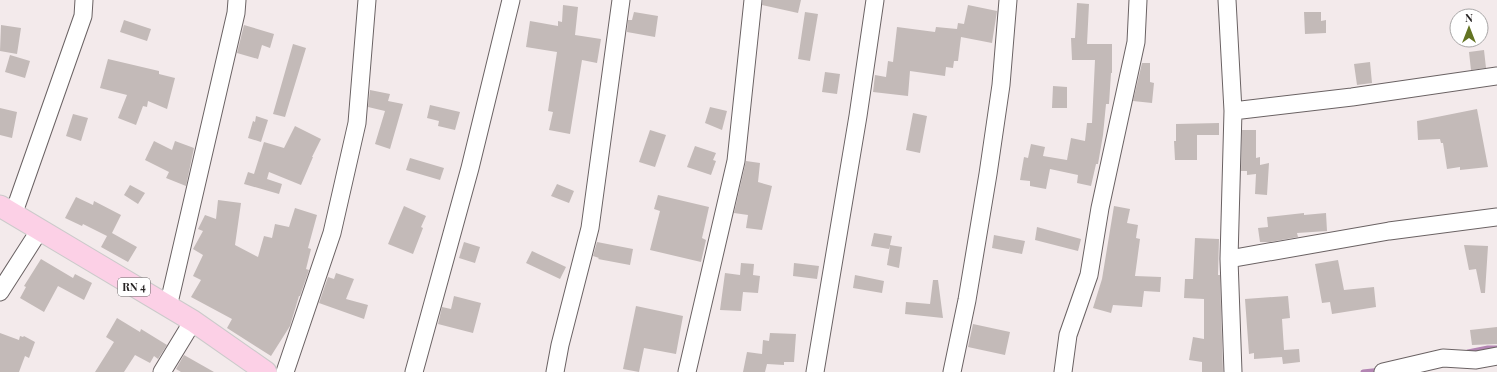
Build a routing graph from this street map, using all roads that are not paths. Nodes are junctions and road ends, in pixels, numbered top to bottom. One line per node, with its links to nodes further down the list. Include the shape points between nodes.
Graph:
1 (84, 0): 13 (street, via 84,16)
2 (237, 0): 18 (street)
3 (367, 0): 23 (street, via 356,123 332,233)
4 (511, 0): 24 (street, via 470,168)
5 (621, 0): 25 (street, via 590,228)
6 (753, 0): 26 (street, via 736,161)
7 (875, 0): 27 (street)
8 (1008, 0): 28 (street, via 1001,86 988,174)
9 (1138, 0): 29 (street, via 1136,42 1100,208 1089,275 1068,335)
10 (1228, 0): 12 (street)
11 (1497, 76): 12 (street)
12 (1233, 111): 16 (street)
13 (7, 211): 15 (main road, RN 4)
14 (1497, 217): 16 (street, via 1389,231)
15 (39, 230): 17 (street); 18 (main road, RN 4)
16 (1229, 259): 30 (street)
17 (0, 292)
18 (168, 307): 19 (main road, RN 4)
19 (193, 321): 21 (street); 22 (main road, RN 4)
20 (1497, 356): 31 (street, via 1476,360 1443,358)
21 (162, 372)
22 (266, 372)
23 (285, 372)
24 (414, 372)
25 (555, 372)
26 (687, 372)
27 (815, 372)
28 (952, 372)
29 (1063, 372)
30 (1234, 372)
31 (1383, 372)

